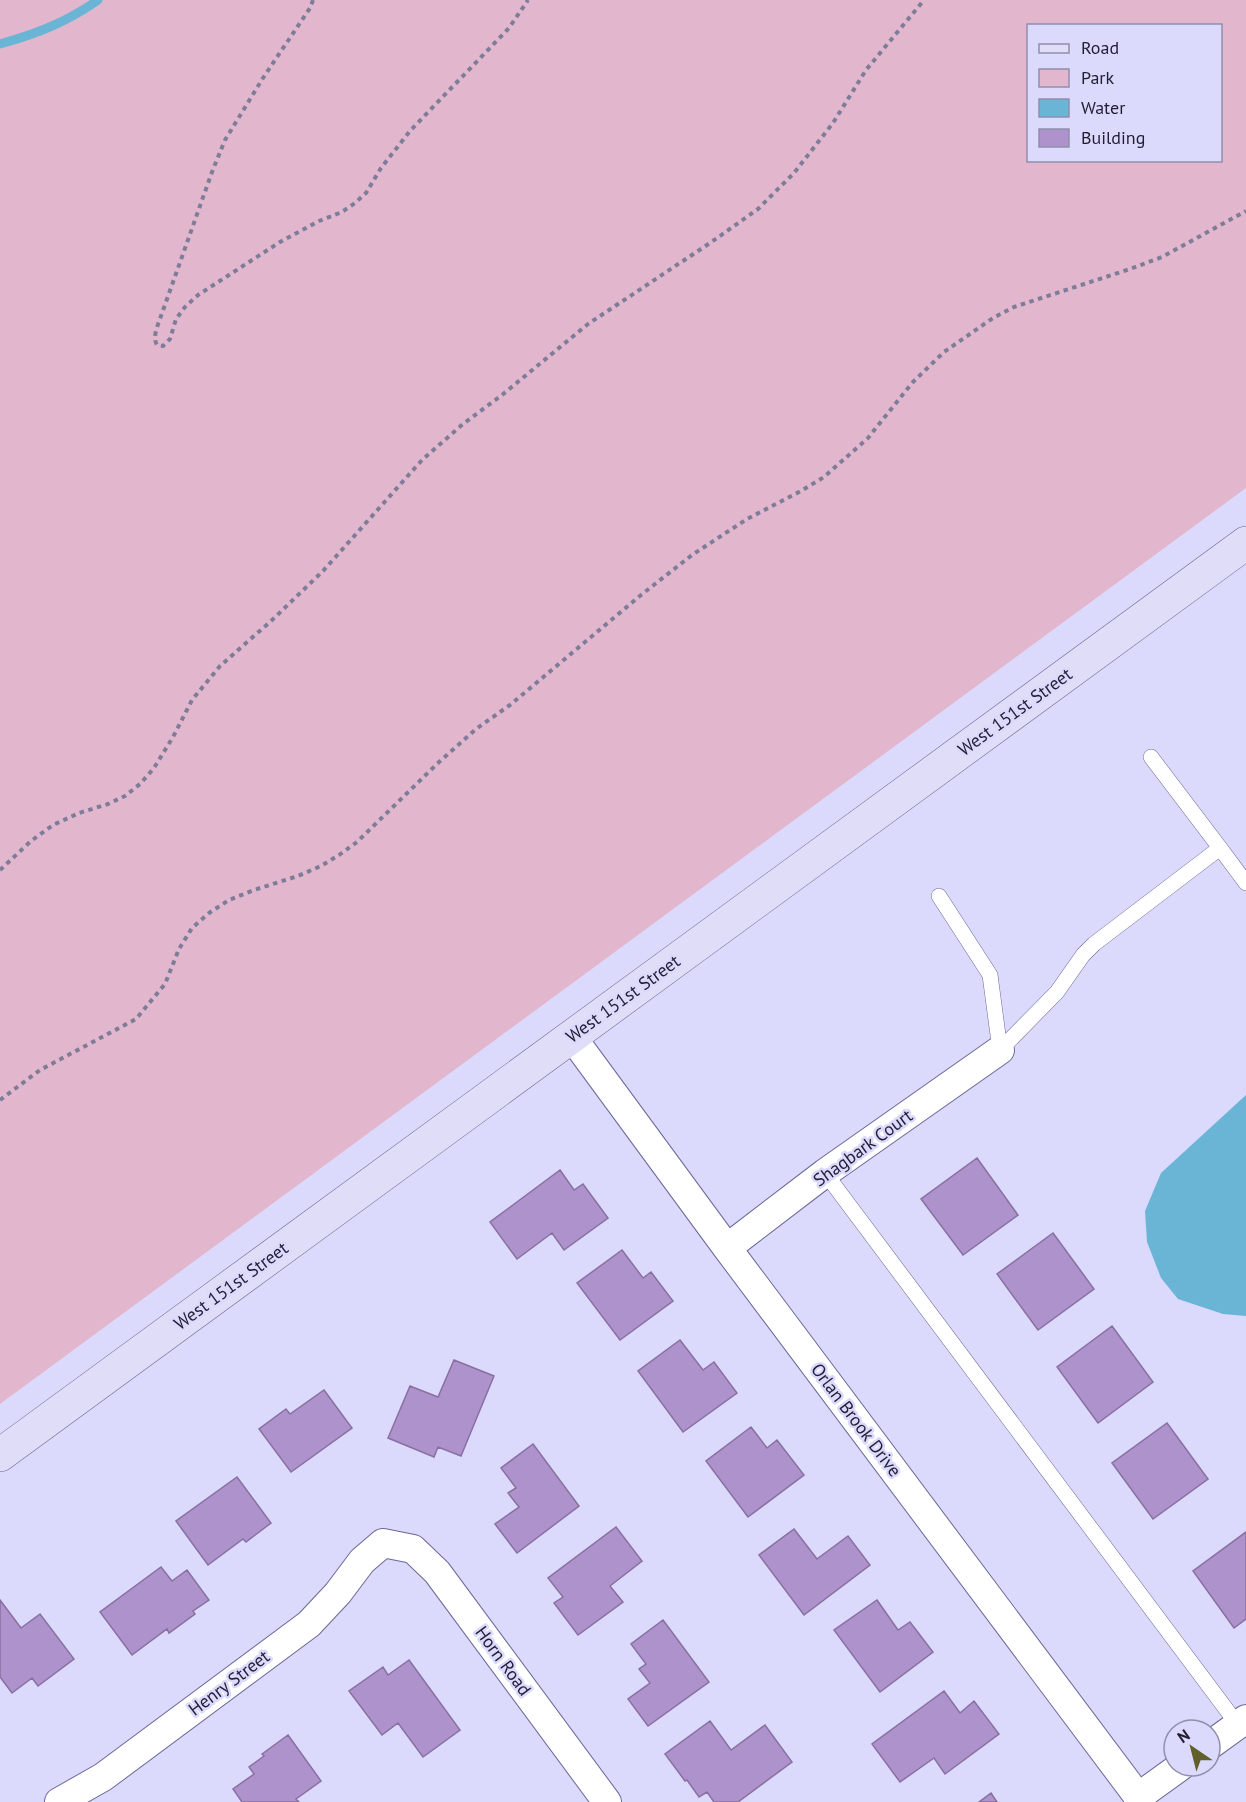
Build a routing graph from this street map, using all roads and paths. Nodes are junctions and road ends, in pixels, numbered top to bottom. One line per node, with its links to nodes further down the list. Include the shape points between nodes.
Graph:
1 (313, 0): 2 (path, via 225,140 161,316 155,335 157,345 163,346 170,339 176,319 198,295 280,242 342,212 366,193 410,131 508,28)
2 (528, 0)
3 (924, 0): 8 (path, via 866,70 833,123 794,173 758,209 588,324 463,424 422,460 323,571 220,666 192,700 154,768 140,784 125,796 54,825)
4 (1246, 211): 13 (path, via 1162,257 1014,307 944,352 912,383 868,438 824,477 747,519 684,561 476,729 339,855 313,869 229,900 209,913 192,928 165,984 136,1019 40,1070)
5 (1246, 543): 11 (street, West 151st Street)
6 (1151, 757): 7 (lane)
7 (1220, 848): 9 (lane); 12 (lane, via 1094,944 1057,992)
8 (0, 870)
9 (1246, 883)
10 (939, 896): 12 (lane, via 990,975)
11 (572, 1037): 15 (street, Orlan Brook Drive); 16 (street, West 151st Street)
12 (1000, 1050): 14 (street, Shagbark Court)
13 (0, 1100)
14 (825, 1173): 15 (street, Shagbark Court); 18 (lane)
15 (727, 1248): 21 (street, Orlan Brook Drive)
16 (0, 1455)
17 (383, 1543): 22 (street, Henry Street, via 362,1561 309,1624 103,1777); 23 (street, Horn Road, via 413,1549 437,1572)
18 (1242, 1722): 19 (street)
19 (1222, 1736)
20 (1166, 1778): 21 (street)
21 (1140, 1799)
22 (58, 1802)
23 (607, 1802)

